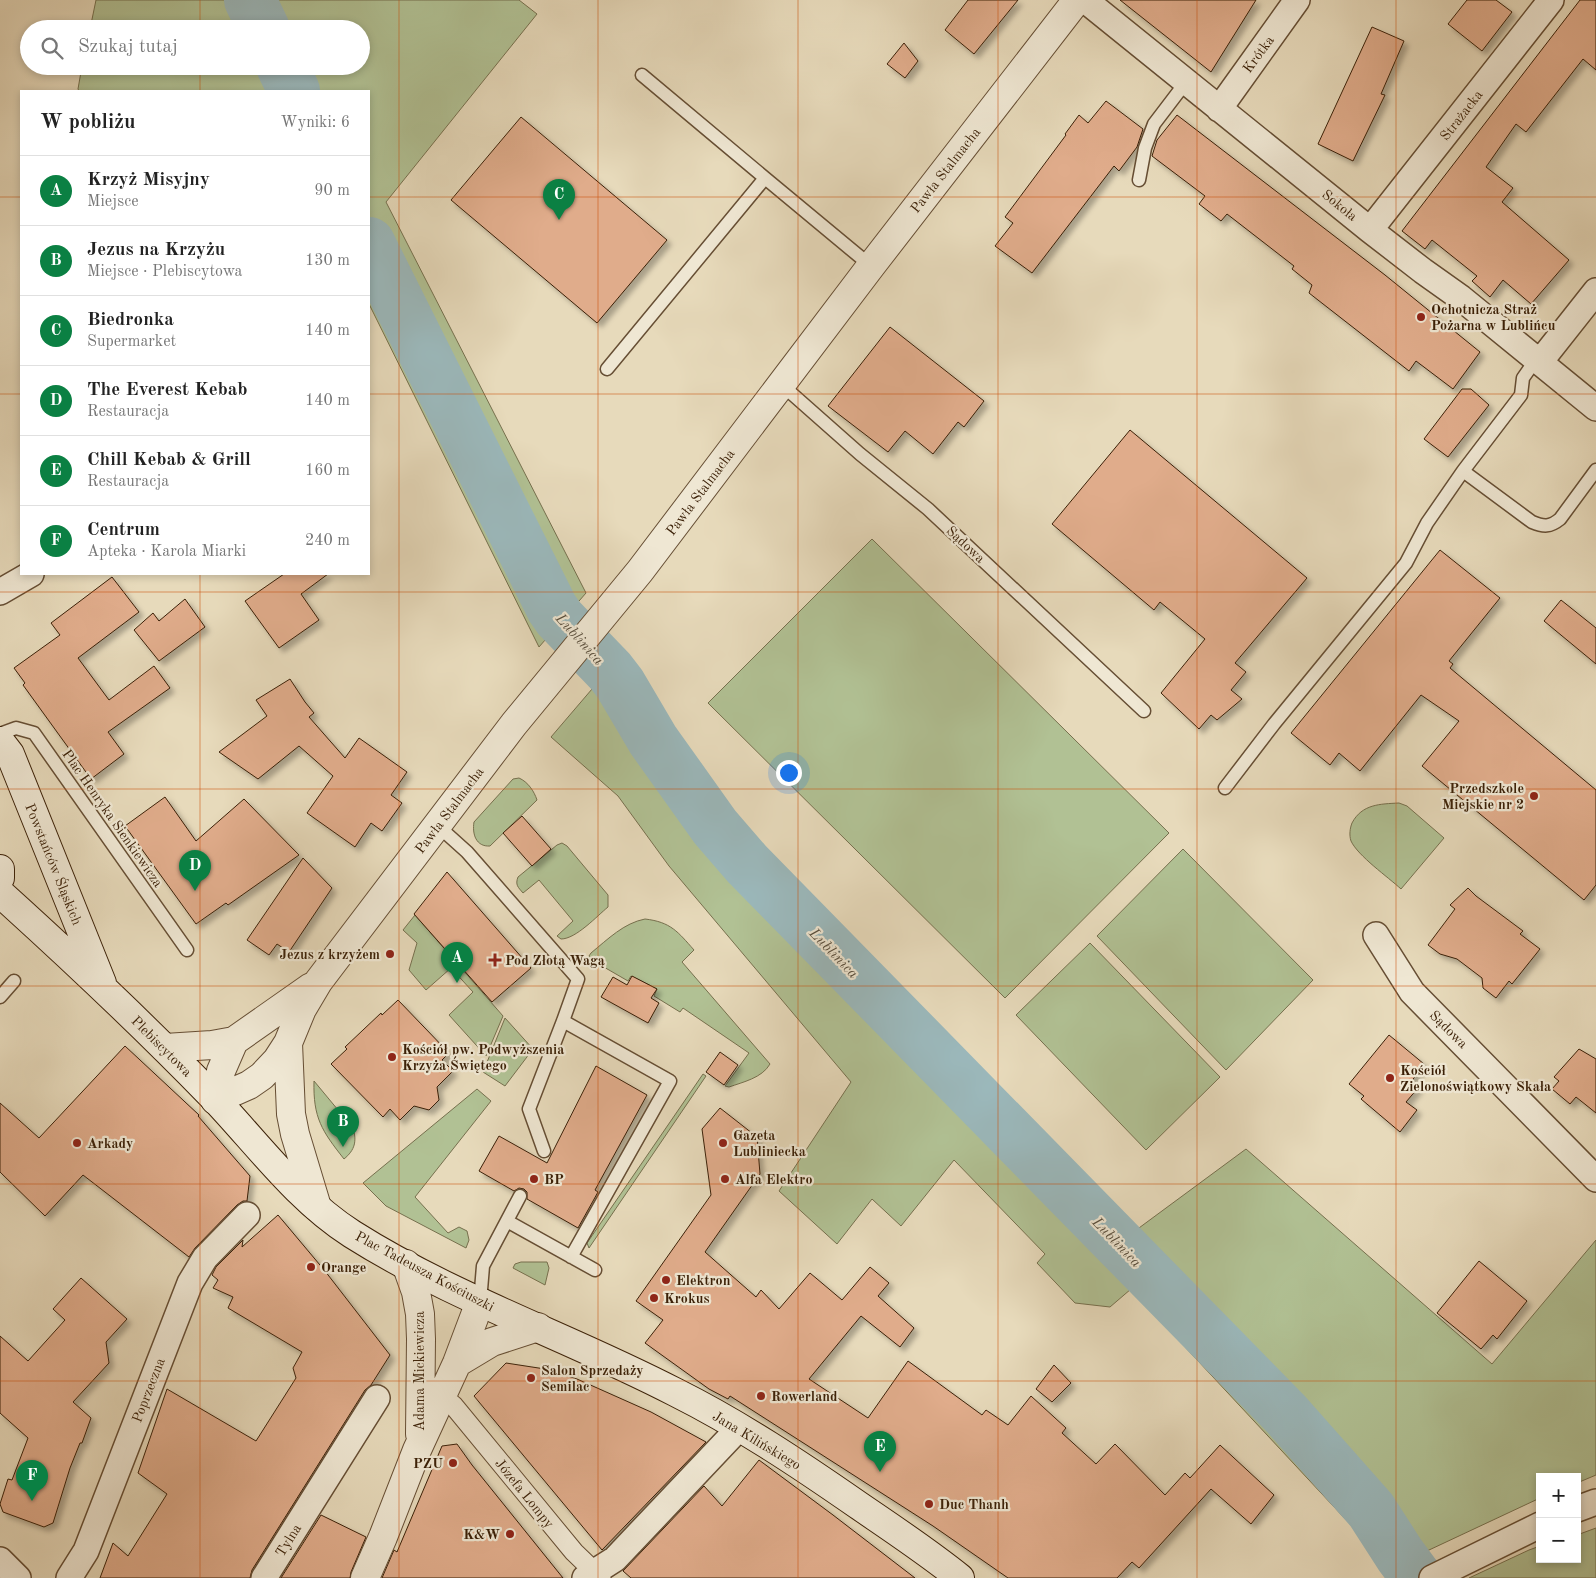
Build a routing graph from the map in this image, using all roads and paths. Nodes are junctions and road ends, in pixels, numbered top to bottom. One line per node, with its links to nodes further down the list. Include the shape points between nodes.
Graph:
1 (1077, 0): 11 (street, Pawła Stalmacha)
2 (1085, 0): 6 (street, Sokoła)
3 (1297, 0): 7 (street, Krótka)
4 (1551, 0): 10 (street, Strażacka)
5 (642, 75): 8 (lane)
6 (1186, 82): 7 (street, Sokoła); 9 (lane, via 1151,130)
7 (1219, 109): 10 (street, Sokoła)
8 (765, 178): 11 (lane); 14 (lane)
9 (1139, 180)
10 (1370, 230): 13 (street, Sokoła)
11 (871, 266): 15 (street, Pawła Stalmacha)
12 (1596, 292): 13 (street)
13 (1537, 360): 16 (street, Sokoła); 18 (lane, via 1523,378 1521,395)
14 (607, 369)
15 (782, 385): 21 (lane, Sądowa, via 928,509); 25 (street, Pawła Stalmacha)
16 (1596, 408)
17 (1596, 470): 18 (lane, via 1560,519 1552,525 1542,526)
18 (1463, 471): 24 (lane, via 1406,563)
19 (29, 575): 20 (street)
20 (0, 592)
21 (1144, 711)
22 (0, 734): 30 (lane, Plac Henryka Sienkiewicza, via 16,728 34,734)
23 (0, 741): 33 (street, Powstańców Śląskich, via 10,754)
24 (1225, 788)
25 (438, 825): 32 (street, Pawła Stalmacha); 35 (lane, via 467,852 578,979)
26 (0, 869): 27 (street)
27 (0, 878)
28 (0, 894): 33 (street, Plebiscytowa)
29 (1376, 934): 41 (street, Sądowa, via 1418,998)
30 (187, 950)
31 (14, 981): 34 (lane)
32 (318, 982): 36 (street, Pawła Stalmacha); 37 (street, Pawła Stalmacha)
33 (104, 989): 38 (street, Plebiscytowa)
34 (0, 997)
35 (563, 1022): 40 (lane, via 528,1109); 46 (lane, via 670,1081)
36 (234, 1041): 38 (street); 39 (street, via 221,1071)
37 (288, 1043): 39 (street, Pawła Stalmacha, via 262,1076); 43 (street, via 291,1114)
38 (165, 1048): 39 (street, Plebiscytowa)
39 (215, 1100): 43 (street, Plebiscytowa)
40 (544, 1152)
41 (1596, 1179)
42 (520, 1196): 45 (lane)
43 (317, 1207): 47 (street, Plac Tadeusza Kościuszki, via 352,1234)
44 (247, 1215): 63 (street, Poprzeczna, via 206,1258 190,1284 86,1551)
45 (507, 1221): 46 (lane); 49 (lane, via 483,1266)
46 (572, 1257): 48 (lane)
47 (406, 1264): 49 (street, Plac Tadeusza Kościuszki); 55 (street, Adama Mickiewicza, via 416,1292 421,1339 421,1425)
48 (595, 1270)
49 (480, 1302): 50 (street, Plac Tadeusza Kościuszki); 51 (street, Adama Mickiewicza)
50 (538, 1327): 51 (street, via 492,1342); 54 (street, Jana Kilińskiego, via 676,1392)
51 (456, 1363): 55 (street, Adama Mickiewicza)
52 (377, 1398): 64 (street, Tylna)
53 (452, 1405): 60 (street, Józefa Lompy)
54 (740, 1428): 60 (street); 66 (street, Jana Kilińskiego, via 826,1482)
55 (417, 1450): 65 (street, Adama Mickiewicza)
56 (1596, 1502): 57 (street)
57 (1581, 1508)
58 (1536, 1527): 61 (street)
59 (0, 1560): 62 (street)
60 (594, 1576)
61 (1436, 1576)
62 (18, 1578)
63 (70, 1578)
64 (264, 1578)
65 (365, 1578)
66 (960, 1578)

